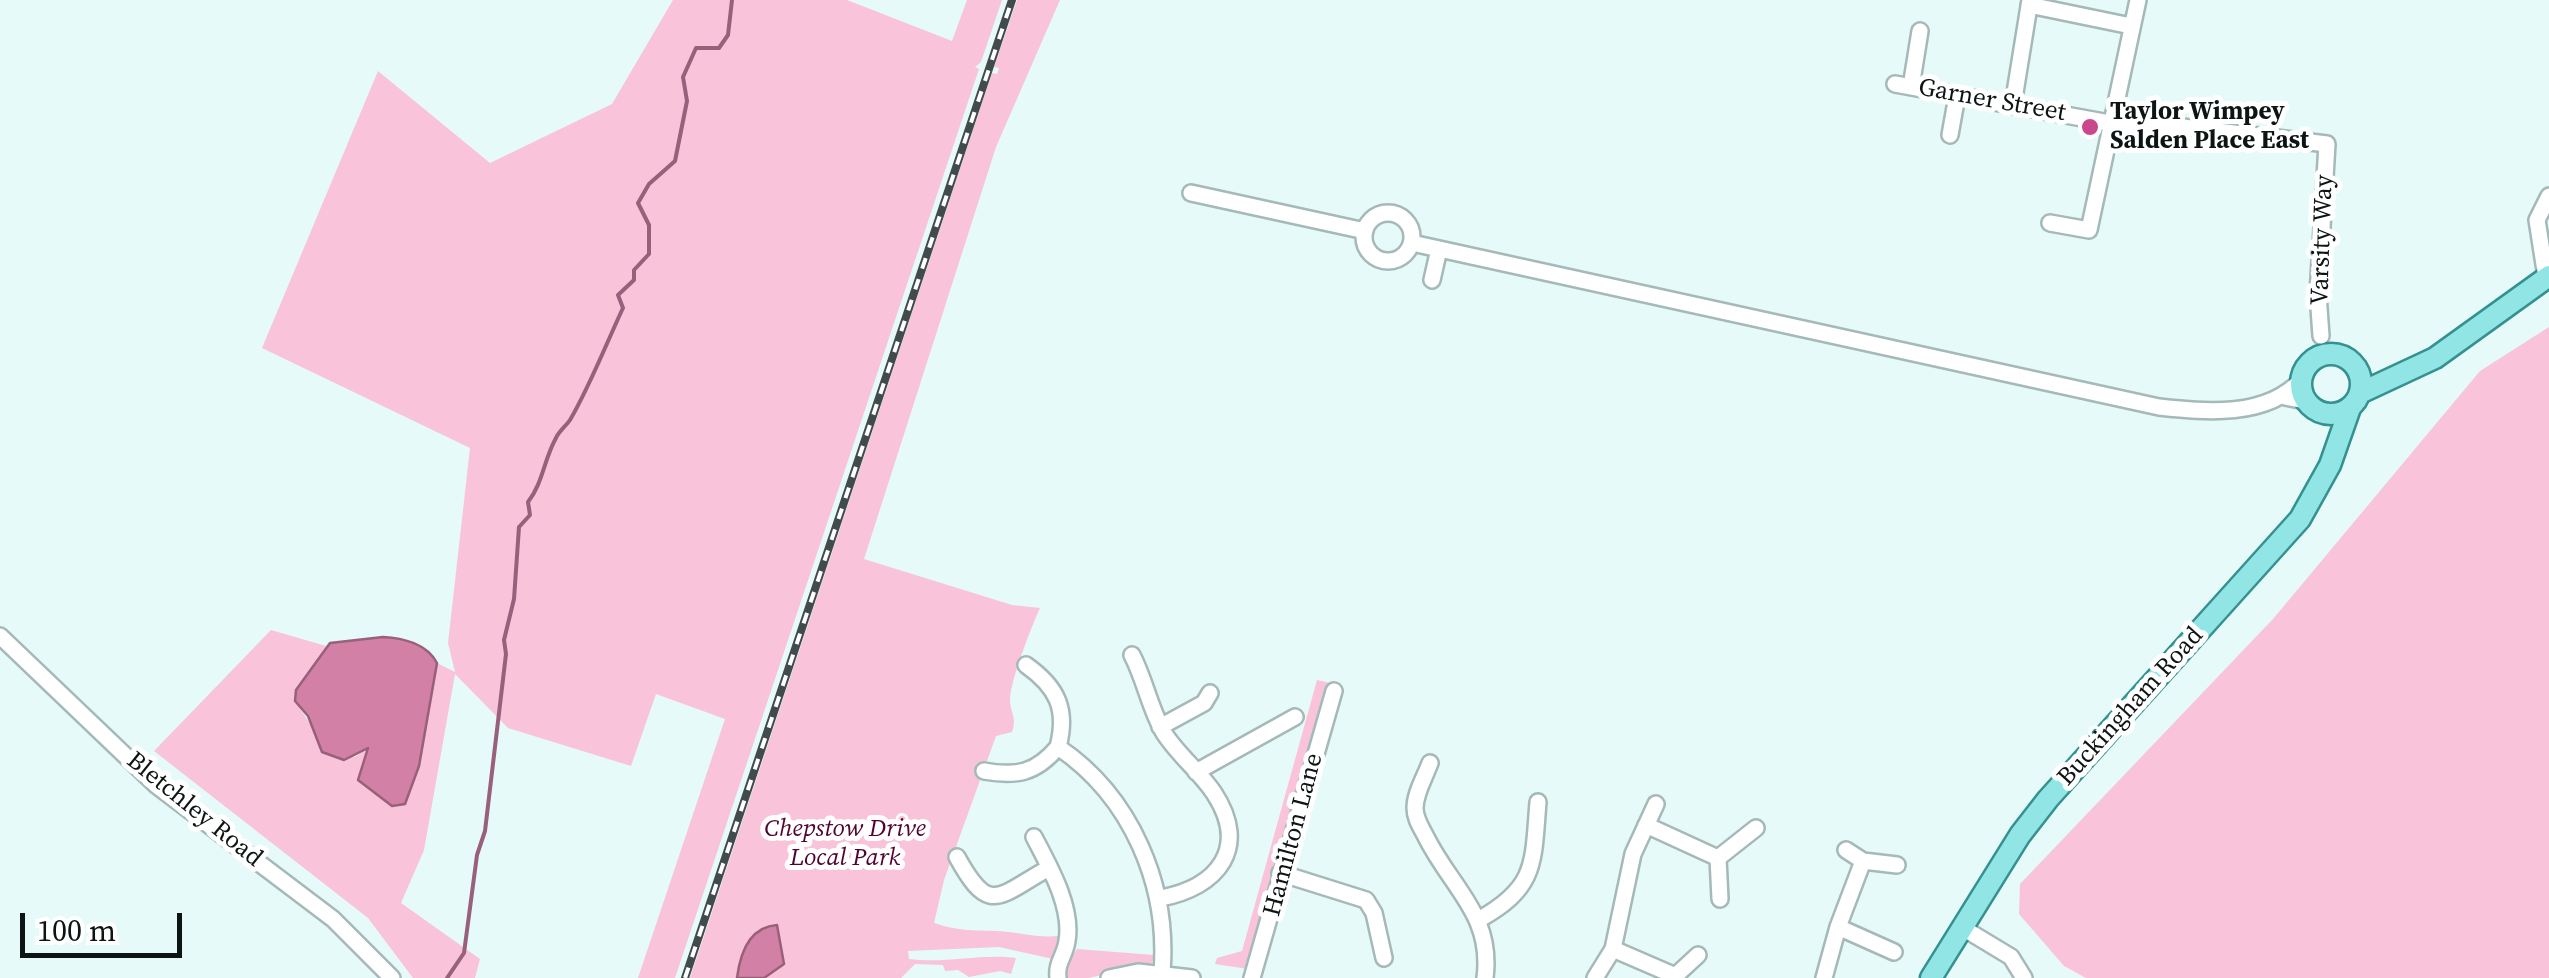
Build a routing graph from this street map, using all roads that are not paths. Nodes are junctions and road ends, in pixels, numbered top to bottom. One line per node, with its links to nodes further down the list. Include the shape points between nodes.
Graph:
1 (2138, 0): 3 (street)
2 (2029, 3): 3 (street); 6 (street)
3 (2132, 26): 7 (street)
4 (1920, 31): 5 (street, Garner Street, via 1903,85)
5 (1957, 96): 6 (street, Garner Street); 8 (street)
6 (2013, 105): 7 (street, Garner Street)
7 (2113, 123): 9 (street, Garner Street); 12 (street, via 2089,230)
8 (1950, 135)
9 (2327, 144): 18 (street, Varsity Way)
10 (1191, 193): 13 (street)
11 (2549, 196): 16 (street, via 2537,220)
12 (2050, 223)
13 (1365, 231): 14 (street, via 1382,214 1398,215 1410,227); 14 (street, via 1366,246 1382,261 1404,256)
14 (1412, 243): 15 (street)
15 (1439, 249): 17 (street); 21 (street, via 2158,407 2226,410)
16 (2548, 276): 20 (main road, via 2447,350)
17 (1432, 280)
18 (2321, 336)
19 (2354, 365): 20 (main road); 21 (main road, via 2339,355 2311,361); 22 (main road, via 2361,382)
20 (2393, 374): 22 (main road)
21 (2304, 398): 22 (main road, via 2337,414); 23 (main road)
22 (2355, 400): 23 (main road, Buckingham Road)
23 (2339, 444): 51 (main road, Buckingham Road, via 2300,519 2048,798)
24 (0, 636): 58 (street, Bletchley Road, via 156,784 333,919)
25 (1132, 655): 30 (street)
26 (1026, 665): 31 (street, via 1062,690)
27 (1334, 691): 46 (street, Hamilton Lane)
28 (1210, 693): 30 (street)
29 (1296, 716): 34 (street, via 1284,733)
30 (1160, 727): 34 (street)
31 (1058, 747): 33 (street, via 1008,782); 47 (street, via 1086,770 1128,825)
32 (1430, 763): 49 (street, via 1415,815 1438,862)
33 (984, 771)
34 (1196, 772): 47 (street, via 1223,810 1228,849 1198,888)
35 (1538, 802): 49 (street, via 1526,884)
36 (1656, 804): 37 (street)
37 (1646, 825): 42 (street); 52 (street, via 1633,854)
38 (1756, 828): 42 (street)
39 (1034, 837): 45 (street)
40 (1846, 850): 43 (street)
41 (956, 857): 45 (street, via 974,890 985,896 998,896)
42 (1718, 858): 48 (street)
43 (1863, 861): 44 (street); 50 (street)
44 (1897, 865)
45 (1050, 868): 59 (street, via 1068,941 1056,964)
46 (1280, 872): 55 (street, via 1366,900); 62 (street, Hamilton Lane)
47 (1161, 898): 56 (street)
48 (1720, 899)
49 (1480, 920): 63 (street, via 1488,951)
50 (1838, 926): 53 (street); 65 (street)
51 (1963, 928): 66 (main road, Buckingham Road); 67 (street, via 2011,957)
52 (1614, 949): 57 (street); 64 (street)
53 (1894, 952)
54 (1698, 955): 57 (street)
55 (1384, 958)
56 (1162, 972): 60 (street); 61 (street)
57 (1673, 976)
58 (392, 978)
59 (1058, 978)
60 (1109, 978)
61 (1192, 978)
62 (1252, 978)
63 (1484, 978)
64 (1595, 978)
65 (1824, 978)
66 (1930, 978)
67 (2024, 978)

